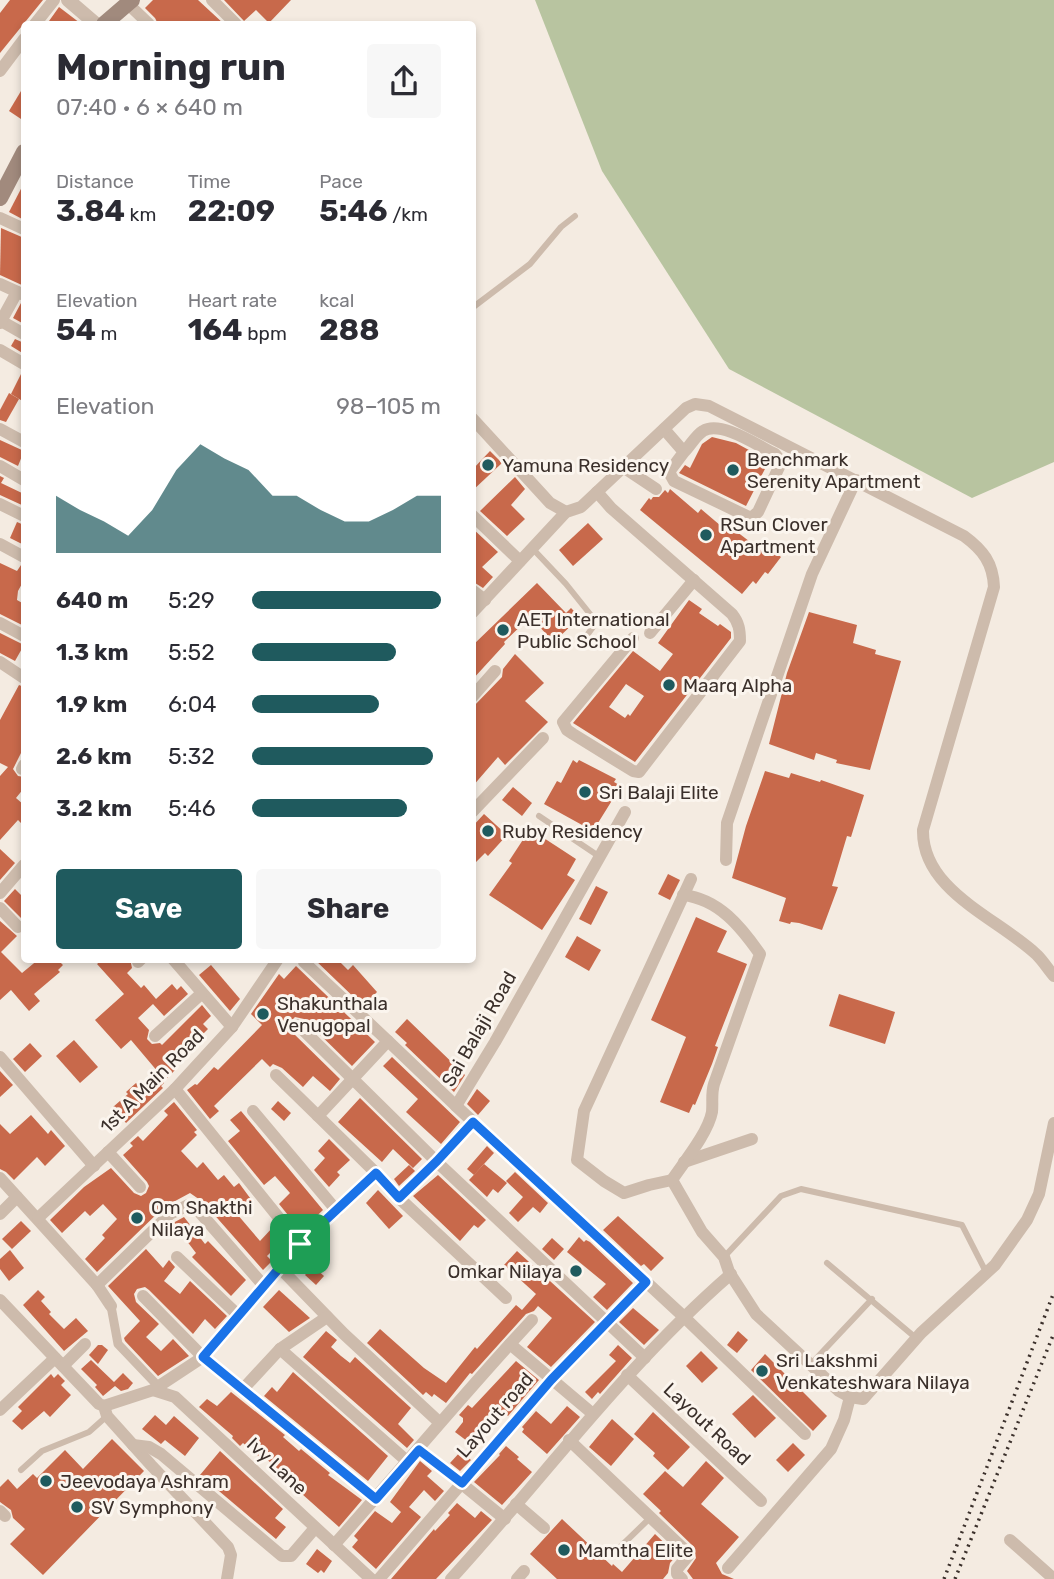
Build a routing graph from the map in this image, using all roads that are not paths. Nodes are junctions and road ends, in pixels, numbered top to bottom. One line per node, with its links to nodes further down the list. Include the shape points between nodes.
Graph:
1 (54, 0): 5 (street)
2 (68, 0): 6 (street)
3 (212, 0): 9 (street)
4 (130, 2): 7 (main road); 8 (street)
5 (37, 21)
6 (92, 21)
7 (108, 21)
8 (146, 21)
9 (233, 21)
10 (21, 43): 11 (street)
11 (0, 71)
12 (21, 163): 13 (main road)
13 (0, 198)
14 (575, 216): 19 (lane, via 530,264)
15 (0, 218): 16 (street)
16 (21, 228)
17 (0, 284): 18 (street)
18 (21, 293): 20 (street)
19 (476, 306)
20 (0, 322): 21 (street)
21 (21, 332)
22 (0, 350): 23 (street)
23 (21, 361)
24 (476, 422): 36 (street, via 551,503)
25 (0, 429): 27 (street)
26 (664, 429): 28 (street); 30 (street); 32 (street, via 686,408 702,403)
27 (21, 440)
28 (684, 452): 28 (street, via 700,432 718,427 775,454 780,465 751,518 674,481 669,472)
29 (0, 466): 31 (street)
30 (623, 467): 33 (street); 34 (street)
31 (21, 478)
32 (856, 480): 61 (street, via 807,587 727,823); 71 (street, via 964,536 990,563 994,587 923,830 923,845 945,883 1036,955)
33 (656, 489)
34 (597, 492): 36 (street, via 581,507); 43 (street)
35 (0, 504): 37 (street)
36 (566, 512): 40 (street)
37 (21, 514)
38 (476, 518): 42 (street)
39 (0, 544): 41 (street)
40 (532, 548): 42 (street); 51 (lane, via 594,619)
41 (21, 555)
42 (520, 561): 45 (street)
43 (694, 580): 48 (street); 50 (street, via 732,614 740,641 639,772 573,734 563,722)
44 (476, 593): 45 (street)
45 (485, 600): 46 (street)
46 (476, 609)
47 (0, 623): 49 (street)
48 (650, 633)
49 (21, 634)
50 (633, 638)
51 (582, 642)
52 (2, 669): 54 (street)
53 (495, 671): 55 (street)
54 (21, 677)
55 (476, 692)
56 (543, 738): 57 (street)
57 (476, 812)
58 (620, 814): 60 (street, Sai Balaji Road)
59 (539, 817): 60 (lane)
60 (600, 857): 81 (street, Sai Balaji Road)
61 (726, 860)
62 (21, 868): 64 (street)
63 (691, 879): 65 (street)
64 (0, 893)
65 (683, 895): 89 (street, via 717,906 760,954 710,1096 712,1111 706,1129); 93 (street, via 584,1111 578,1160 624,1194)
66 (0, 908): 67 (street)
67 (18, 926)
68 (176, 963): 72 (street)
69 (275, 963): 74 (street, 1st A Main Road)
70 (305, 963): 76 (street, Sai Balaji Road)
71 (1054, 976)
72 (201, 994): 74 (street); 75 (street)
73 (298, 1025): 79 (street)
74 (232, 1027): 80 (street, 1st A Main Road)
75 (155, 1036)
76 (388, 1041): 79 (street); 81 (street, Sai Balaji Road)
77 (0, 1057): 90 (street)
78 (276, 1075): 83 (street)
79 (353, 1078): 83 (street); 88 (street)
80 (175, 1089): 87 (street, 1st A Main Road); 100 (street)
81 (456, 1106): 84 (street)
82 (253, 1111): 97 (street)
83 (318, 1116): 91 (street)
84 (473, 1122): 88 (street); 107 (street)
85 (1054, 1123): 105 (street, via 1039,1194 1027,1220)
86 (752, 1139): 89 (street)
87 (108, 1152): 90 (street, 1st A Main Road); 94 (street)
88 (437, 1161): 96 (street); 119 (street)
89 (684, 1162): 93 (street)
90 (94, 1166): 99 (street, 1st A Main Road)
91 (376, 1173): 96 (street); 97 (street)
92 (0, 1178): 95 (street)
93 (672, 1180): 102 (street, via 702,1232)
94 (140, 1187)
95 (17, 1197): 98 (street); 99 (street)
96 (399, 1198): 111 (street)
97 (337, 1211): 100 (street)
98 (0, 1214)
99 (38, 1218): 108 (street)
100 (300, 1244): 104 (street)
101 (177, 1257): 115 (street)
102 (724, 1257): 105 (lane, via 781,1196 801,1189 962,1225); 106 (street)
103 (827, 1263): 112 (lane)
104 (280, 1268): 109 (street); 117 (street)
105 (987, 1273): 120 (street)
106 (731, 1274): 116 (street); 127 (street, via 756,1314)
107 (646, 1282): 116 (street); 119 (street, Layout road)
108 (97, 1285): 109 (street, via 170,1214 188,1205 196,1208); 114 (street)
109 (264, 1286): 115 (street)
110 (143, 1296): 124 (street)
111 (506, 1298)
112 (872, 1298): 120 (lane); 127 (lane)
113 (0, 1300): 126 (street)
114 (111, 1306): 130 (street, via 118,1344)
115 (239, 1315): 124 (street)
116 (683, 1316): 125 (street); 137 (street)
117 (327, 1317): 123 (street); 136 (street)
118 (532, 1320): 122 (street)
119 (607, 1324): 125 (street); 129 (street, Layout road)
120 (916, 1338): 132 (street, via 863,1399)
121 (85, 1344): 126 (street)
122 (510, 1344): 129 (street); 136 (street)
123 (280, 1349): 131 (street); 141 (street)
124 (203, 1357): 130 (street); 131 (street)
125 (645, 1358): 128 (street)
126 (59, 1362): 133 (street); 134 (street)
127 (810, 1365): 132 (street)
128 (627, 1375): 135 (street); 145 (street, Layout Road)
129 (551, 1380): 135 (street); 143 (street, Layout road)
130 (155, 1387): 134 (street); 149 (street, Ivy Lane, via 175,1396)
131 (243, 1389): 144 (street)
132 (850, 1397): 154 (street, via 831,1449)
133 (0, 1410)
134 (106, 1411): 139 (street); 142 (lane, via 89,1432 43,1451)
135 (593, 1414): 138 (street)
136 (439, 1422): 140 (street)
137 (805, 1434)
138 (569, 1440): 146 (street); 147 (street)
139 (133, 1446): 149 (street, via 161,1454 282,1556 291,1556); 155 (street, via 228,1547)
140 (419, 1450): 141 (street); 143 (street)
141 (408, 1461): 144 (street)
142 (21, 1470)
143 (462, 1483): 148 (street); 157 (street, Layout road)
144 (376, 1499): 152 (street)
145 (761, 1501)
146 (516, 1504): 148 (street); 150 (street)
147 (651, 1517): 153 (lane); 159 (street, via 686,1551 688,1556 677,1569)
148 (505, 1520): 158 (street)
149 (316, 1528): 152 (street, Ivy Lane)
150 (544, 1528)
151 (1010, 1540): 160 (street)
152 (334, 1545): 156 (street, Ivy Lane)
153 (618, 1549)
154 (728, 1568)
155 (227, 1579)
156 (371, 1579)
157 (379, 1579)
158 (451, 1579)
159 (682, 1579)
160 (1054, 1579)

